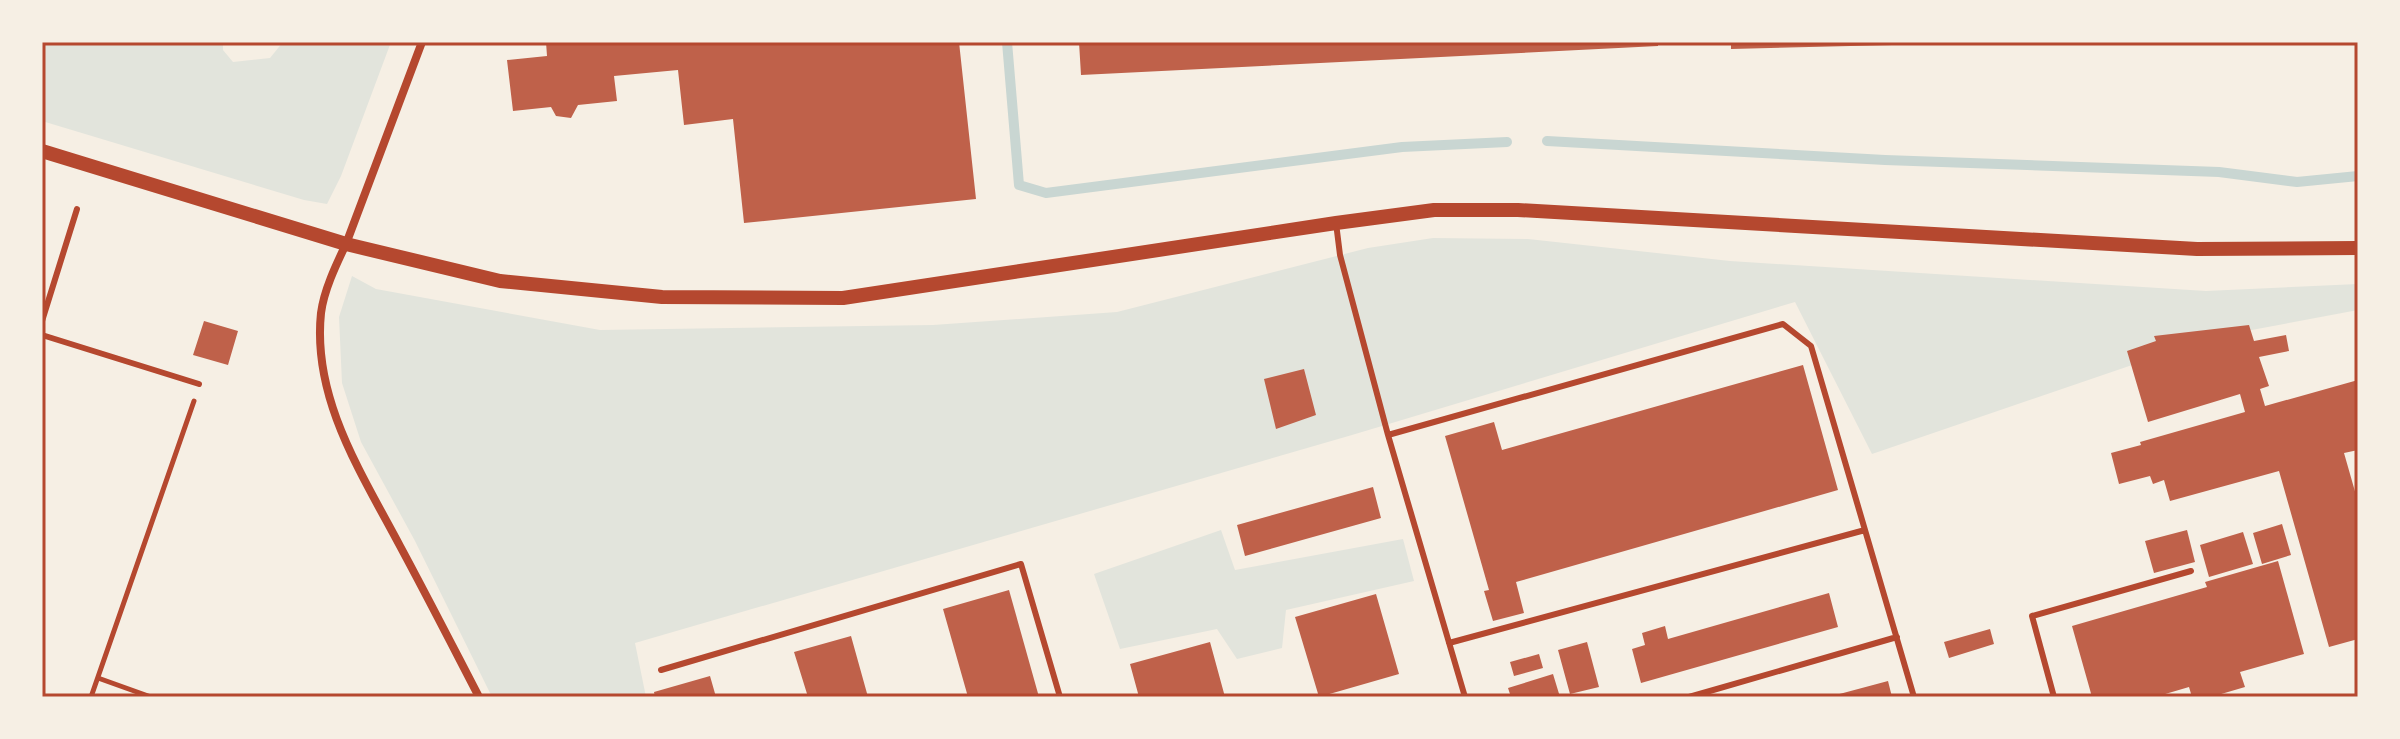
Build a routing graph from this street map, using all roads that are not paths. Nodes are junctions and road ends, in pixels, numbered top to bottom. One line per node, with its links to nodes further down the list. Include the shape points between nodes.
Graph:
1 (422, 42): 5 (street)
2 (42, 151): 5 (street)
3 (77, 209): 7 (lane)
4 (1336, 223): 5 (street, via 843,298 662,297 500,281); 6 (street, via 1434,210 1518,210 2197,249); 10 (lane)
5 (346, 244): 16 (street, via 321,312 326,386 347,448)
6 (2358, 248)
7 (42, 321)
8 (42, 335): 9 (lane)
9 (199, 384)
10 (1388, 435): 11 (lane, via 1783,324 1811,346); 14 (lane)
11 (1865, 530): 13 (lane); 14 (lane)
12 (2191, 571): 21 (lane, via 2032,616)
13 (1897, 637): 19 (lane); 20 (lane)
14 (1449, 643): 18 (lane)
15 (661, 670): 17 (lane, via 1021,564)
16 (479, 697)
17 (1060, 697)
18 (1465, 697)
19 (1689, 697)
20 (1914, 697)
21 (2054, 697)

